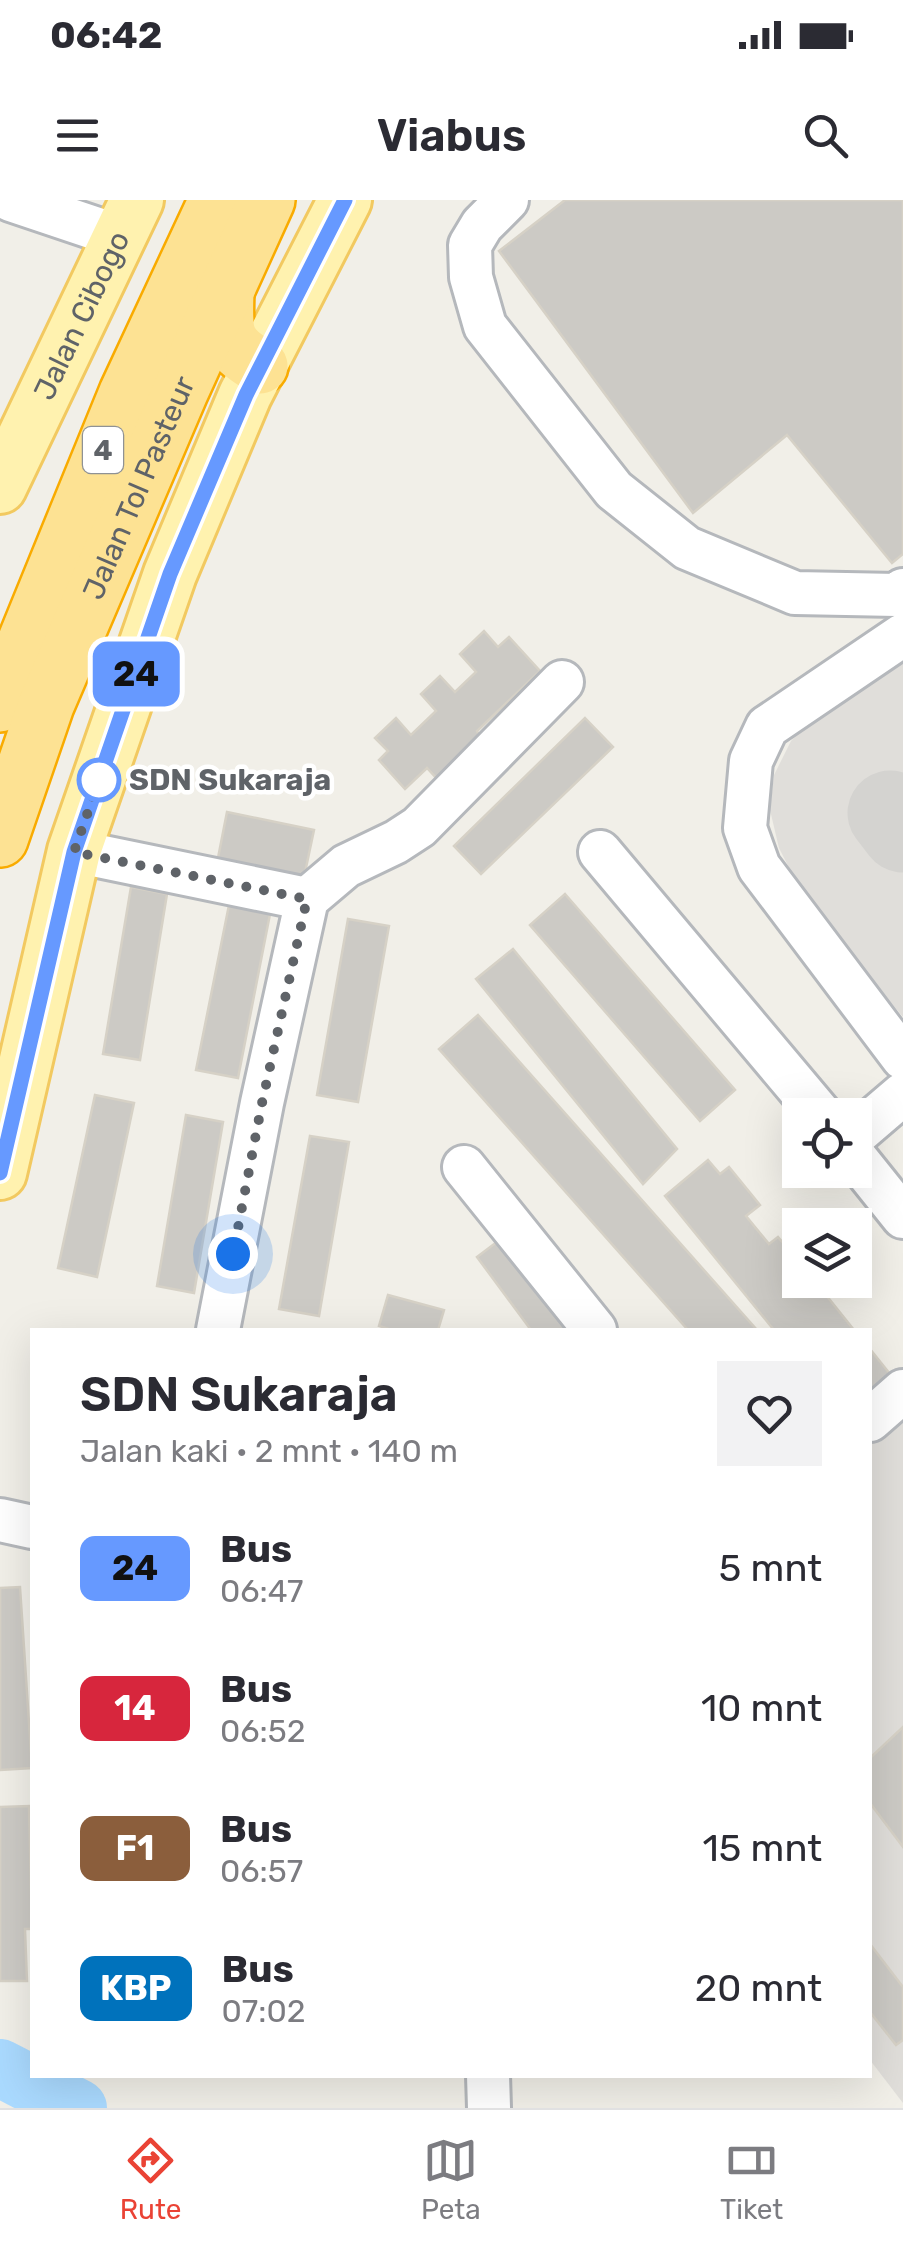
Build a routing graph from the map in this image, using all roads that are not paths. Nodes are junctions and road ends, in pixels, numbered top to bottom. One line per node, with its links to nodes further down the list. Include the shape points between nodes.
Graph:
1 (10, 200): 6 (street)
2 (217, 200): 14 (highway, Jalan Tol Pasteur / 4, via 127,393)
3 (267, 200): 7 (highway, Jalan Tol Pasteur / 4)
4 (345, 200): 8 (main road)
5 (507, 200): 11 (street, via 470,245 485,326 614,490 687,548 795,592)
6 (129, 218): 10 (main road, Jalan Cibogo)
7 (226, 290): 8 (highway, via 229,340); 9 (highway, Jalan Tol Pasteur / 4)
8 (253, 381): 9 (highway, via 205,379); 16 (main road, via 170,574)
9 (180, 392): 15 (highway, Jalan Tol Pasteur / 4, via 46,705)
10 (0, 487)
11 (903, 590)
12 (903, 635): 19 (street, via 767,727 751,762 745,828 759,867)
13 (562, 682): 18 (street, via 418,827 346,866)
14 (0, 704)
15 (0, 840)
16 (74, 852): 18 (street); 24 (main road)
17 (600, 852): 21 (street)
18 (307, 899): 27 (street)
19 (903, 1058)
20 (903, 1094): 22 (street)
21 (806, 1098)
22 (872, 1120)
23 (464, 1167): 28 (street)
24 (0, 1174)
25 (872, 1178): 26 (street)
26 (903, 1217)
27 (218, 1328)
28 (594, 1328)
29 (903, 1391): 30 (street)
30 (872, 1418)
31 (0, 1520): 32 (street)
32 (30, 1527)
33 (488, 2078): 34 (street)
34 (489, 2108)

